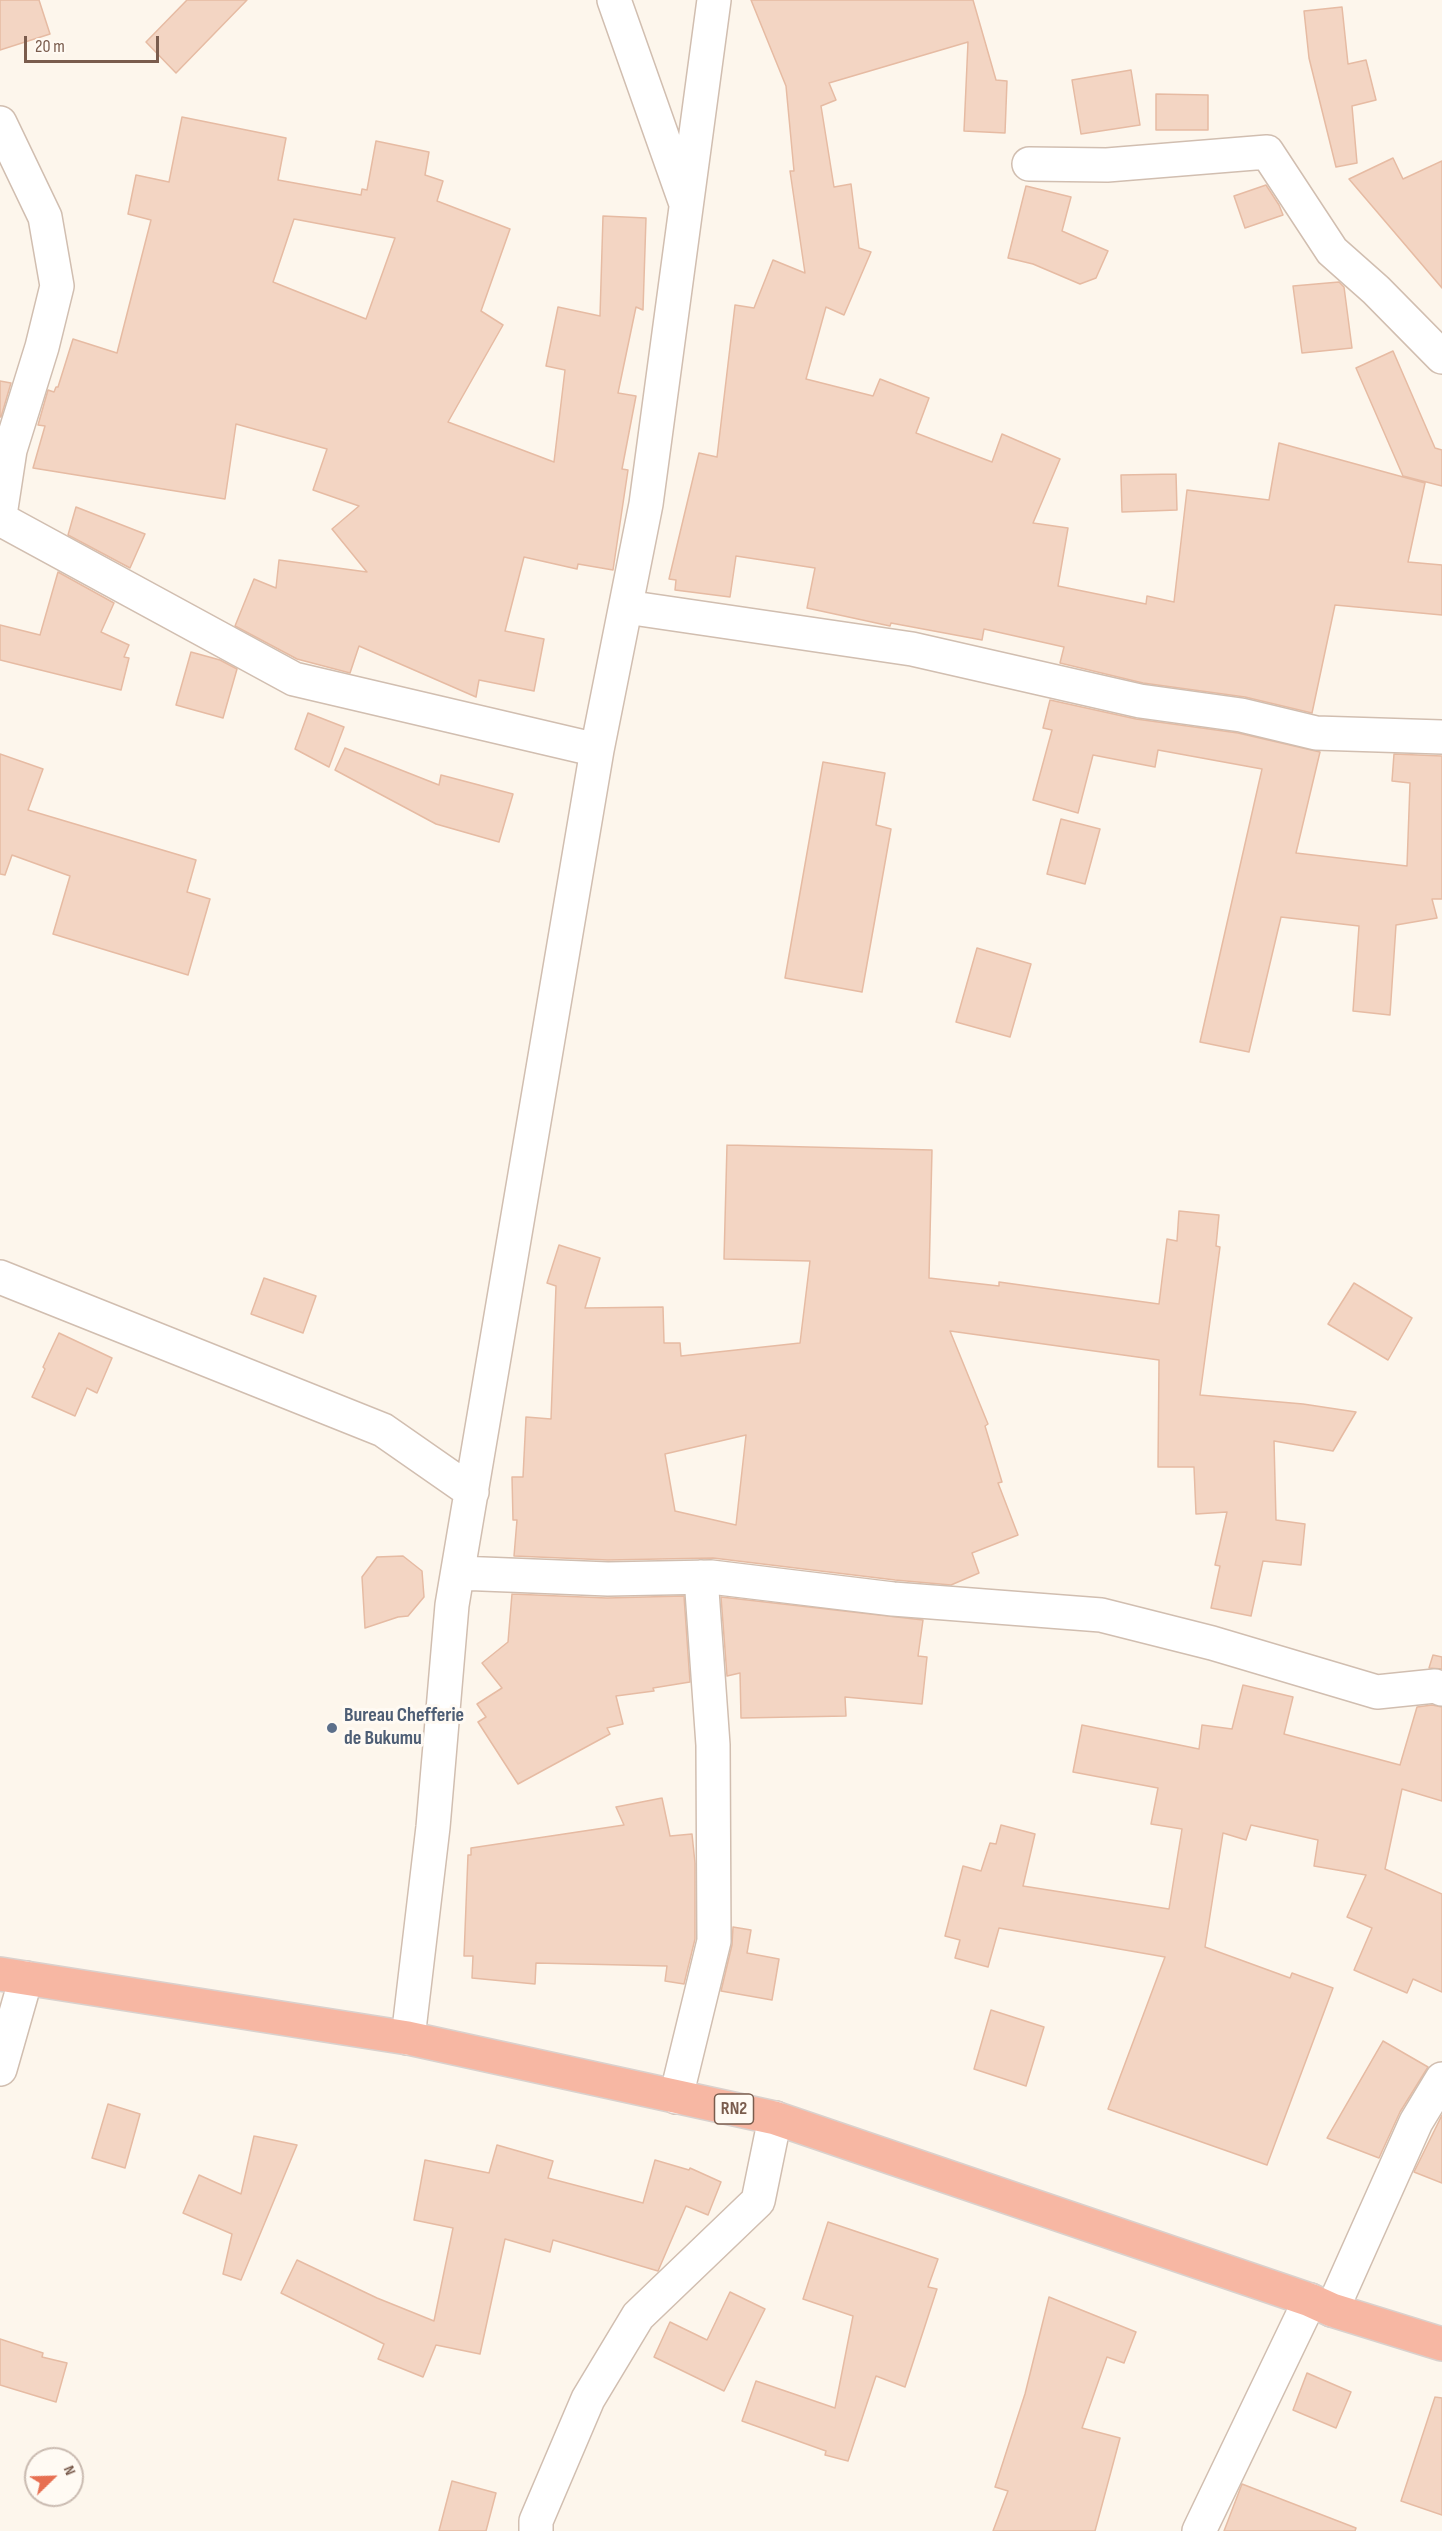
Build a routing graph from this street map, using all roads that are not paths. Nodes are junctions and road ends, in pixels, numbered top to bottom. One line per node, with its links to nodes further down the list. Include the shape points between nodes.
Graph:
1 (614, 0): 5 (street)
2 (714, 0): 5 (street)
3 (0, 123): 7 (street, via 45,217 57,286 10,450)
4 (1029, 164): 6 (street, via 1107,165 1267,152 1332,251)
5 (687, 205): 8 (street, via 646,504)
6 (1442, 357)
7 (0, 517): 10 (street, via 294,679)
8 (626, 607): 9 (street, via 912,649 1140,701 1241,715 1316,733); 10 (street)
9 (1442, 737)
10 (597, 750): 12 (street)
11 (0, 1277): 12 (street, via 383,1430)
12 (472, 1492): 13 (street)
13 (458, 1574): 14 (street, via 608,1579); 17 (street)
14 (701, 1577): 15 (street, via 893,1599 1101,1614 1377,1692 1434,1686); 20 (street, via 713,1746 714,1941)
15 (1442, 1689)
16 (13, 1976): 17 (highway, RN2); 18 (street)
17 (408, 2038): 20 (highway, RN2)
18 (0, 2069)
19 (1442, 2079): 22 (street)
20 (676, 2097): 21 (highway, RN2)
21 (775, 2118): 22 (highway, RN2); 24 (street, via 758,2201 638,2316 588,2399 536,2521)
22 (1321, 2305): 23 (highway, RN2); 25 (street)
23 (1442, 2344)
24 (536, 2531)
25 (1199, 2531)

